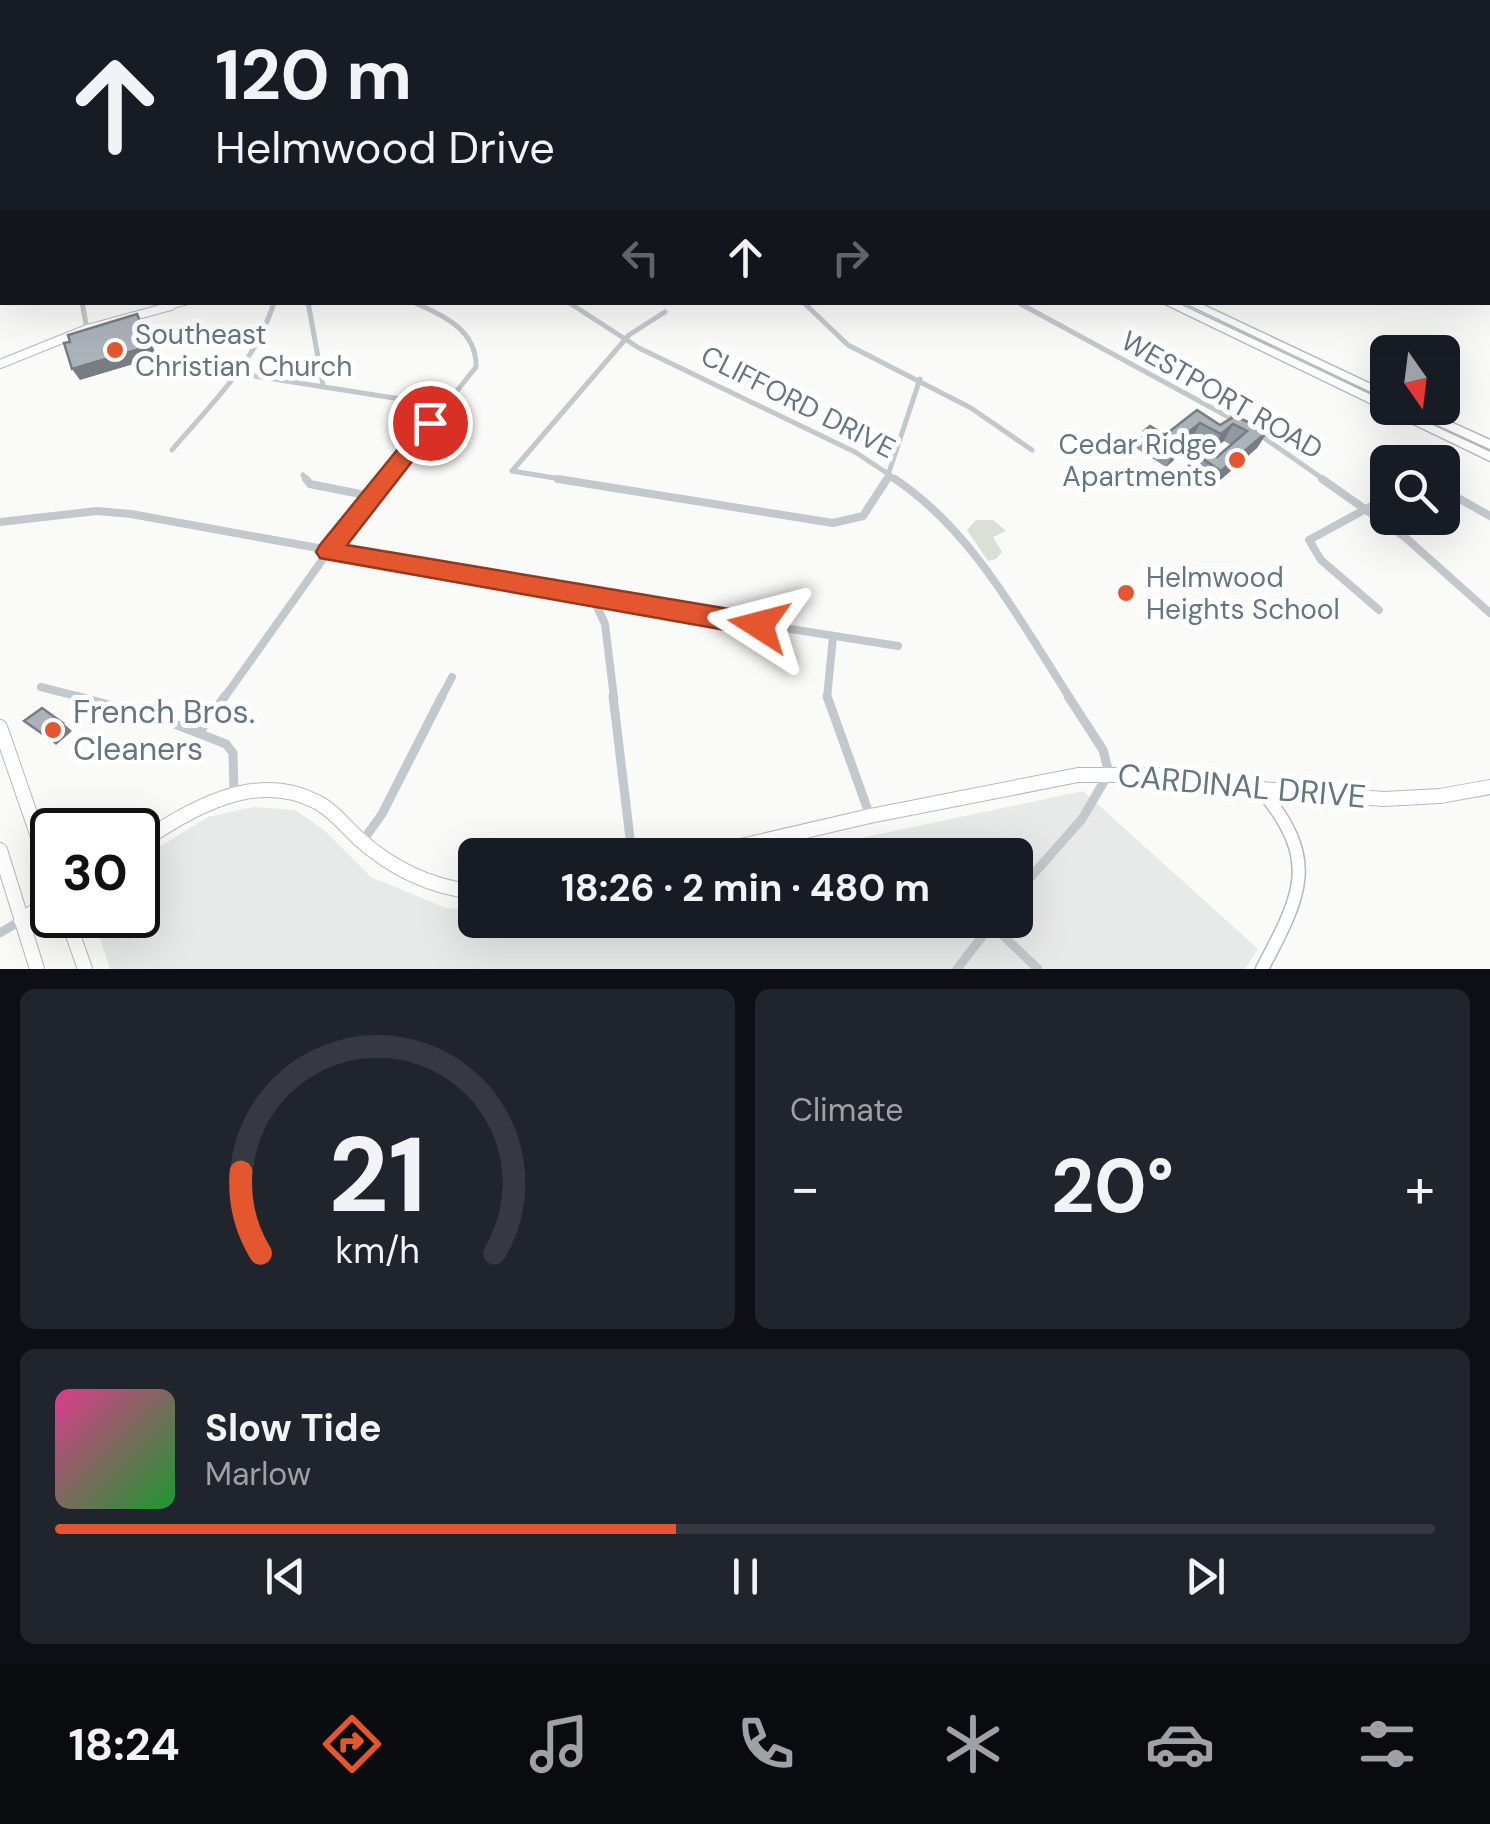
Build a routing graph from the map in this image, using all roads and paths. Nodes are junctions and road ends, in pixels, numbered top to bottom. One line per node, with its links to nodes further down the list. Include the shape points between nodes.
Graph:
1 (83, 305): 12 (street)
2 (173, 305): 12 (street)
3 (273, 305): 15 (street)
4 (309, 305): 17 (street)
5 (418, 305): 20 (street, via 469,336 477,350 474,372)
6 (572, 305): 13 (street, CLIFFORD DRIVE)
7 (806, 305): 16 (street, via 848,345)
8 (1023, 305): 32 (street, WESTPORT ROAD, via 1249,428)
9 (1172, 305): 19 (highway)
10 (1194, 305): 18 (highway)
11 (665, 312): 13 (street)
12 (87, 329): 14 (street)
13 (626, 341): 27 (street); 28 (street, CLIFFORD DRIVE)
14 (0, 364)
15 (234, 373): 17 (street); 23 (street)
16 (920, 379): 24 (street); 28 (street)
17 (323, 386): 20 (street)
18 (1370, 388)
19 (1355, 393): 25 (highway); 26 (highway)
20 (445, 406): 30 (street)
21 (1450, 425): 22 (highway)
22 (1490, 443)
23 (172, 450)
24 (1032, 450)
25 (1490, 458)
26 (1490, 466)
27 (512, 471): 28 (street, via 832,524 870,510)
28 (888, 472): 45 (street, CLIFFORD DRIVE, via 954,530 1103,750)
29 (303, 476): 30 (street, via 310,484)
30 (370, 496): 35 (street)
31 (1460, 499): 33 (street)
32 (1368, 510): 37 (street, via 1315,534 1309,544); 38 (street, WESTPORT ROAD)
33 (1490, 516)
34 (0, 522): 35 (street, via 97,511 131,514)
35 (328, 552): 36 (street); 44 (street)
36 (592, 598): 39 (street); 52 (street, via 605,624)
37 (1379, 610)
38 (1490, 613)
39 (833, 636): 40 (street); 50 (street, via 827,699)
40 (898, 646)
41 (452, 677): 54 (street)
42 (41, 687): 44 (street)
43 (0, 727): 49 (main road)
44 (200, 733): 48 (street, via 233,753)
45 (1109, 773): 47 (main road, CARDINAL DRIVE); 50 (main road, CARDINAL DRIVE); 56 (street)
46 (1490, 787): 47 (main road, CARDINAL DRIVE, via 1384,799)
47 (1260, 789): 68 (street, via 1280,809 1302,874 1294,908)
48 (234, 794): 51 (main road); 54 (main road, via 304,797)
49 (30, 814)
50 (870, 816): 53 (main road, CARDINAL DRIVE)
51 (160, 831)
52 (630, 838)
53 (775, 838)
54 (362, 842): 57 (main road, via 396,868)
55 (0, 850): 59 (main road)
56 (1033, 874)
57 (458, 889)
58 (30, 914): 59 (main road)
59 (21, 920): 60 (street); 64 (main road)
60 (0, 933)
61 (74, 938): 65 (main road)
62 (981, 938): 66 (street)
63 (1008, 938): 67 (street)
64 (37, 969)
65 (85, 969)
66 (958, 969)
67 (1038, 969)
68 (1262, 969)

